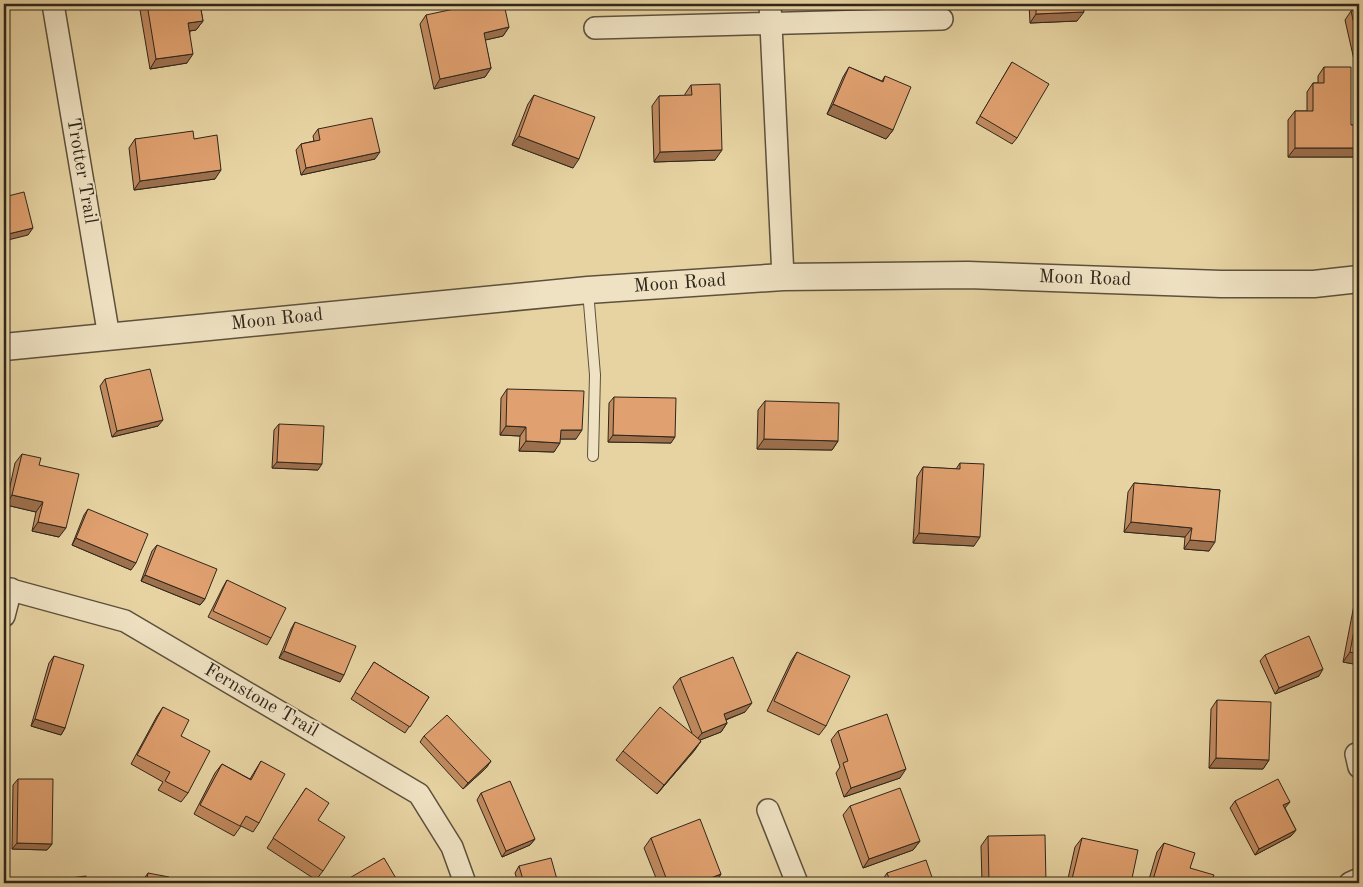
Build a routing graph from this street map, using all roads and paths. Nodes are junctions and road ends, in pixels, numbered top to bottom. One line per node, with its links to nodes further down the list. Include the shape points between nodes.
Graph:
1 (53, 4): 8 (street, Trotter Trail)
2 (770, 14): 3 (street); 4 (street); 5 (street)
3 (942, 19)
4 (594, 28)
5 (783, 277): 6 (street, Moon Road, via 968,274 1221,284 1314,284); 7 (street, Moon Road)
6 (1359, 279)
7 (588, 290): 8 (street, Moon Road); 10 (lane, via 594,375)
8 (109, 337): 9 (street, Moon Road)
9 (4, 347)
10 (593, 456)
11 (7, 589): 12 (street); 15 (street, Fernstone Trail, via 125,621 419,794 452,847)
12 (4, 616)
13 (768, 810): 16 (street)
14 (1359, 879): 17 (street)
15 (465, 883)
16 (797, 883)
17 (1350, 883)

